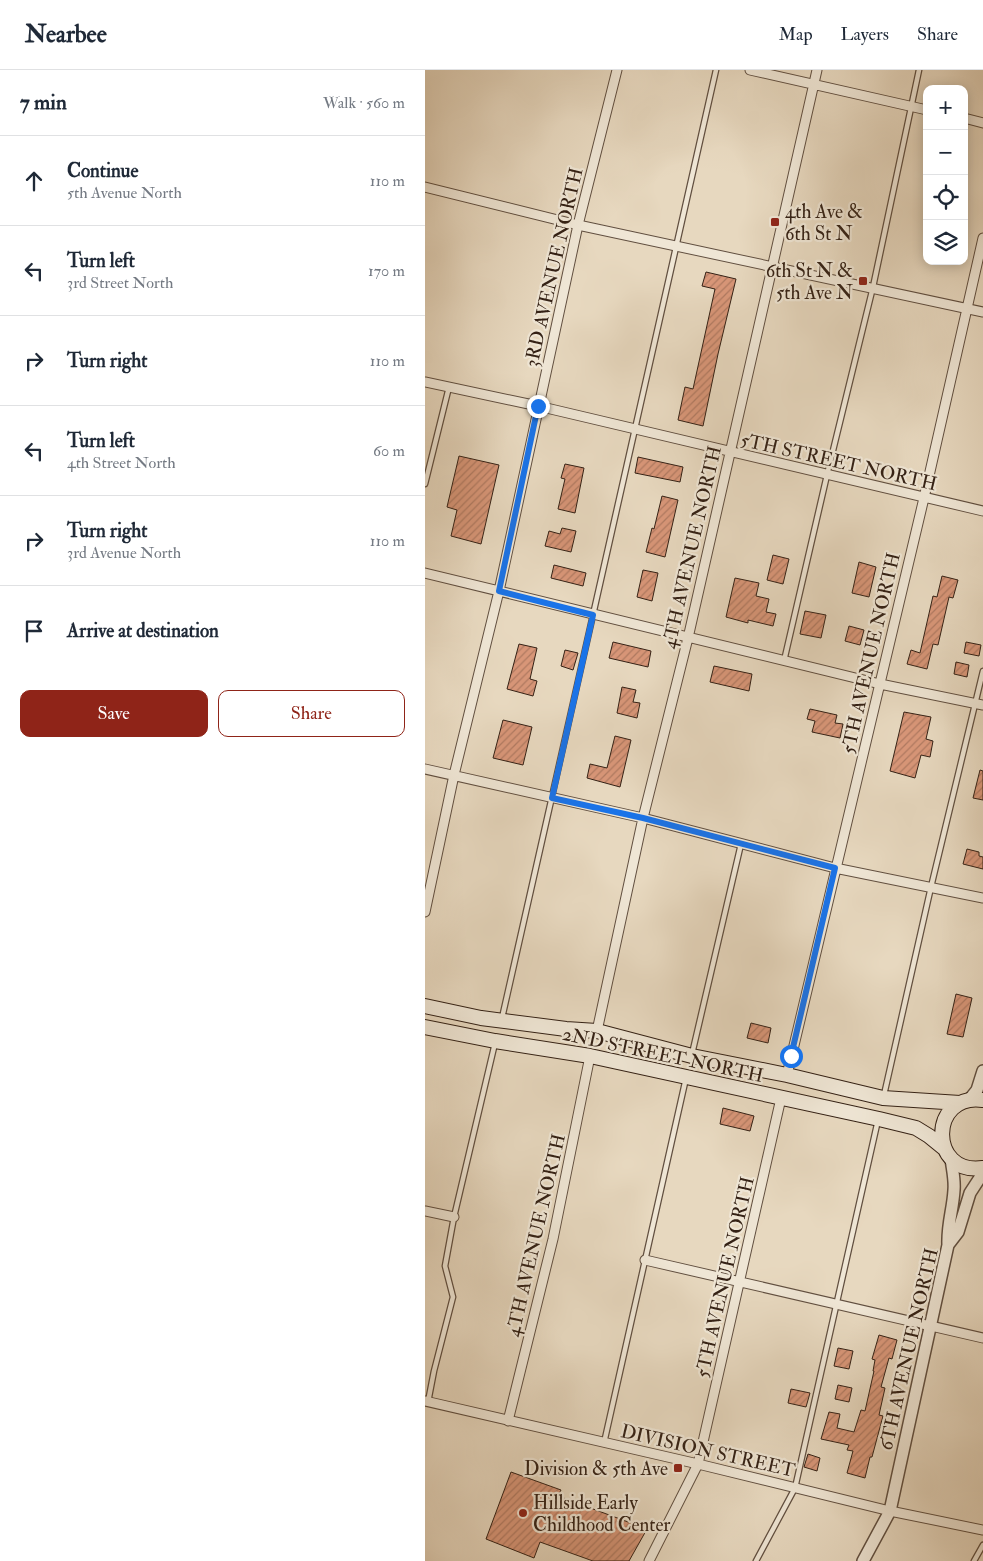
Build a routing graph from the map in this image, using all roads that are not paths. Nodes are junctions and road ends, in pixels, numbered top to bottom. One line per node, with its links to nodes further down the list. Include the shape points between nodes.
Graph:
1 (617, 70): 12 (street, 3RD AVENUE NORTH)
2 (716, 70): 14 (lane)
3 (750, 70): 6 (street)
4 (817, 70): 6 (street, 4TH AVENUE NORTH)
5 (919, 70): 7 (lane)
6 (814, 83): 7 (street); 15 (street, 4TH AVENUE NORTH)
7 (910, 106): 8 (street); 16 (lane)
8 (923, 109)
9 (968, 119): 10 (street)
10 (983, 123)
11 (425, 186): 12 (street)
12 (578, 225): 14 (street); 21 (street, 3RD AVENUE NORTH)
13 (983, 238): 17 (street, 5TH AVENUE NORTH)
14 (677, 246): 15 (street); 22 (lane)
15 (772, 266): 16 (street); 23 (street, 4TH AVENUE NORTH)
16 (873, 287): 17 (street); 24 (lane)
17 (967, 308): 18 (street); 26 (street, 5TH AVENUE NORTH)
18 (983, 312)
19 (425, 382): 20 (street, 5TH STREET NORTH)
20 (449, 387): 21 (street, 5TH STREET NORTH); 25 (lane)
21 (538, 406): 22 (street, 5TH STREET NORTH); 29 (street, 3RD AVENUE NORTH)
22 (635, 430): 23 (street, 5TH STREET NORTH); 30 (lane)
23 (729, 452): 24 (street, 5TH STREET NORTH); 31 (street, 4TH AVENUE NORTH)
24 (827, 475): 26 (street, 5TH STREET NORTH); 32 (lane)
25 (425, 484)
26 (924, 498): 27 (street, 5TH STREET NORTH); 34 (street, 5TH AVENUE NORTH)
27 (983, 511)
28 (425, 573): 29 (street)
29 (499, 591): 30 (street); 37 (street, 3RD AVENUE NORTH)
30 (593, 615): 31 (street); 38 (lane)
31 (688, 638): 32 (street); 39 (street, 4TH AVENUE NORTH)
32 (784, 661): 34 (street)
33 (983, 671): 35 (lane)
34 (880, 684): 35 (street); 41 (street, 5TH AVENUE NORTH)
35 (979, 705): 42 (lane)
36 (425, 769): 37 (street)
37 (454, 775): 38 (street); 44 (street, 3RD AVENUE NORTH)
38 (552, 798): 39 (street); 46 (lane)
39 (643, 818): 40 (street); 48 (street, 4TH AVENUE NORTH)
40 (741, 844): 41 (street); 51 (lane)
41 (835, 868): 42 (street); 53 (street, 5TH AVENUE NORTH)
42 (931, 887): 43 (street); 56 (lane)
43 (983, 898)
44 (425, 912)
45 (425, 1006): 46 (main road)
46 (501, 1020): 48 (main road)
47 (425, 1027): 49 (main road, 2ND STREET NORTH)
48 (597, 1031): 51 (main road)
49 (495, 1041): 50 (main road, 2ND STREET NORTH); 63 (lane)
50 (590, 1056): 54 (main road, 2ND STREET NORTH); 71 (street, 4TH AVENUE NORTH, via 553,1239)
51 (691, 1056): 53 (main road)
52 (983, 1071): 57 (street)
53 (787, 1075): 56 (main road)
54 (686, 1076): 55 (main road, 2ND STREET NORTH); 65 (lane)
55 (781, 1098): 58 (main road, 2ND STREET NORTH); 66 (street, 5TH AVENUE NORTH)
56 (883, 1098): 57 (main road)
57 (971, 1101): 59 (main road, via 953,1108 943,1123 942,1141)
58 (879, 1119): 59 (main road, 2ND STREET NORTH, via 916,1128); 67 (lane)
59 (948, 1154): 60 (main road, 2ND STREET NORTH, via 968,1168); 64 (street, via 955,1188 947,1228)
60 (983, 1168)
61 (983, 1173): 64 (street, 6TH AVENUE NORTH, via 970,1193 957,1232)
62 (425, 1211): 63 (street)
63 (453, 1217): 70 (lane, via 445,1266 453,1298)
64 (948, 1245): 68 (street, 6TH AVENUE NORTH)
65 (645, 1260): 66 (street); 72 (lane)
66 (739, 1282): 67 (street); 73 (street, 5TH AVENUE NORTH)
67 (836, 1305): 68 (street); 74 (lane)
68 (930, 1326): 69 (street); 75 (street, 6TH AVENUE NORTH)
69 (983, 1338)
70 (427, 1402): 71 (street, DIVISION STREET)
71 (508, 1421): 72 (street, DIVISION STREET)
72 (604, 1443): 73 (street, DIVISION STREET)
73 (698, 1464): 74 (street, DIVISION STREET); 78 (street, 5TH AVENUE NORTH)
74 (795, 1488): 75 (street, DIVISION STREET); 79 (lane)
75 (890, 1511): 76 (street, DIVISION STREET); 80 (street, 6TH AVENUE NORTH)
76 (983, 1530)
77 (983, 1545): 81 (lane)
78 (649, 1561)
79 (757, 1561)
80 (863, 1561)
81 (974, 1561)

